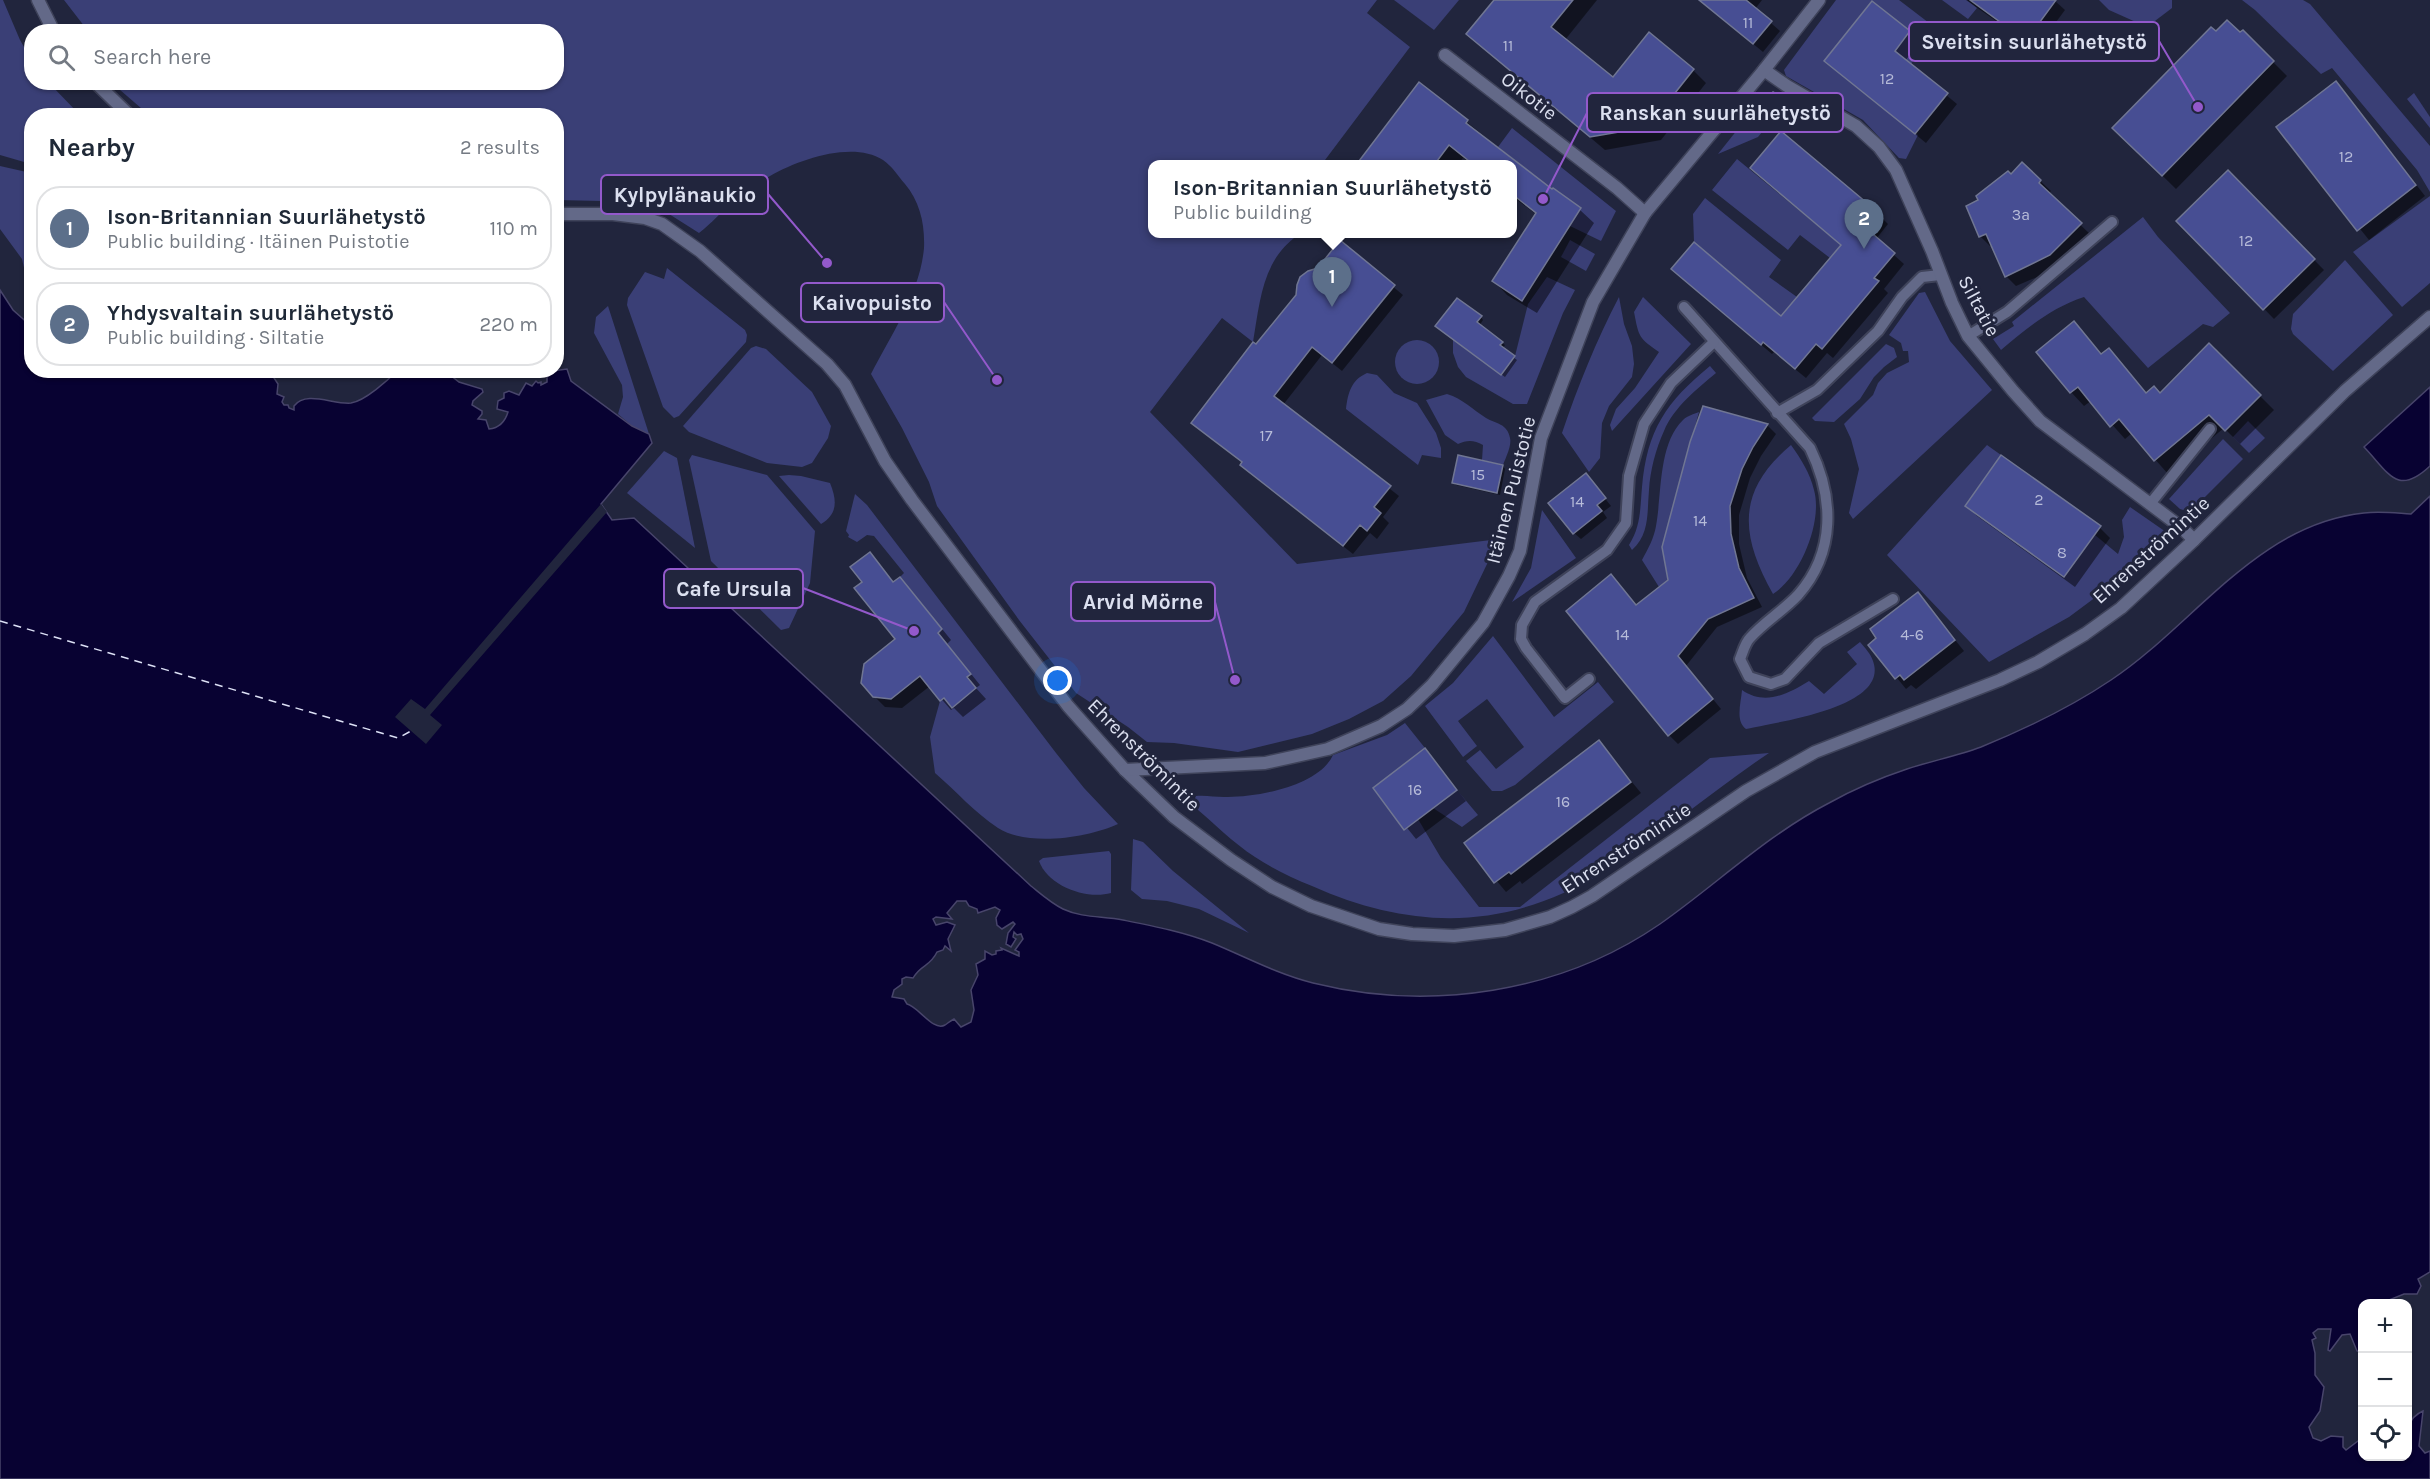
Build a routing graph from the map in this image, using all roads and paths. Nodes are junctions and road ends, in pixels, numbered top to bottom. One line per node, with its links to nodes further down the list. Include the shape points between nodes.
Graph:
1 (38, 0): 3 (street)
2 (1819, 0): 5 (street, Itäinen Puistotie)
3 (50, 24)
4 (1445, 55): 8 (street, Oikotie)
5 (1764, 70): 8 (street, Itäinen Puistotie); 11 (street, Siltatie, via 1856,126 1879,147 1896,170)
6 (103, 90): 7 (street)
7 (122, 108)
8 (1645, 213): 22 (street, Itäinen Puistotie, via 1593,303 1563,376 1541,438 1520,551 1509,576 1483,623 1432,686 1381,726 1328,749 1265,763)
9 (564, 214): 22 (street, Ehrenströmintie, via 613,214 662,224 700,251 826,364 845,385 885,461 912,500 1068,706)
10 (2112, 222): 14 (lane, via 2007,312)
11 (1940, 274): 14 (street, Siltatie); 16 (lane, via 1922,277 1878,331 1817,390)
12 (1684, 307): 15 (lane)
13 (2430, 317): 19 (street, Ehrenströmintie, via 2345,391)
14 (1968, 336): 18 (street, Siltatie, via 2040,421)
15 (1714, 342): 16 (lane); 21 (lane, via 1671,383 1644,424 1629,476 1626,523 1607,550 1535,602 1522,625 1521,639 1526,648 1565,698)
16 (1778, 413): 20 (lane, via 1810,448 1818,465 1828,506 1828,528 1814,573 1797,595 1748,639 1740,659 1749,677 1771,684 1785,679 1819,643)
17 (2210, 429): 18 (lane)
18 (2150, 504): 19 (street, Siltatie)
19 (2194, 540): 22 (street, Ehrenströmintie, via 2121,608 2038,662 1815,752 1746,792 1592,896 1550,917 1505,930 1454,936 1412,934 1368,926 1311,906 1231,860 1174,817)
20 (1893, 599)
21 (1589, 679)
22 (1125, 770)

